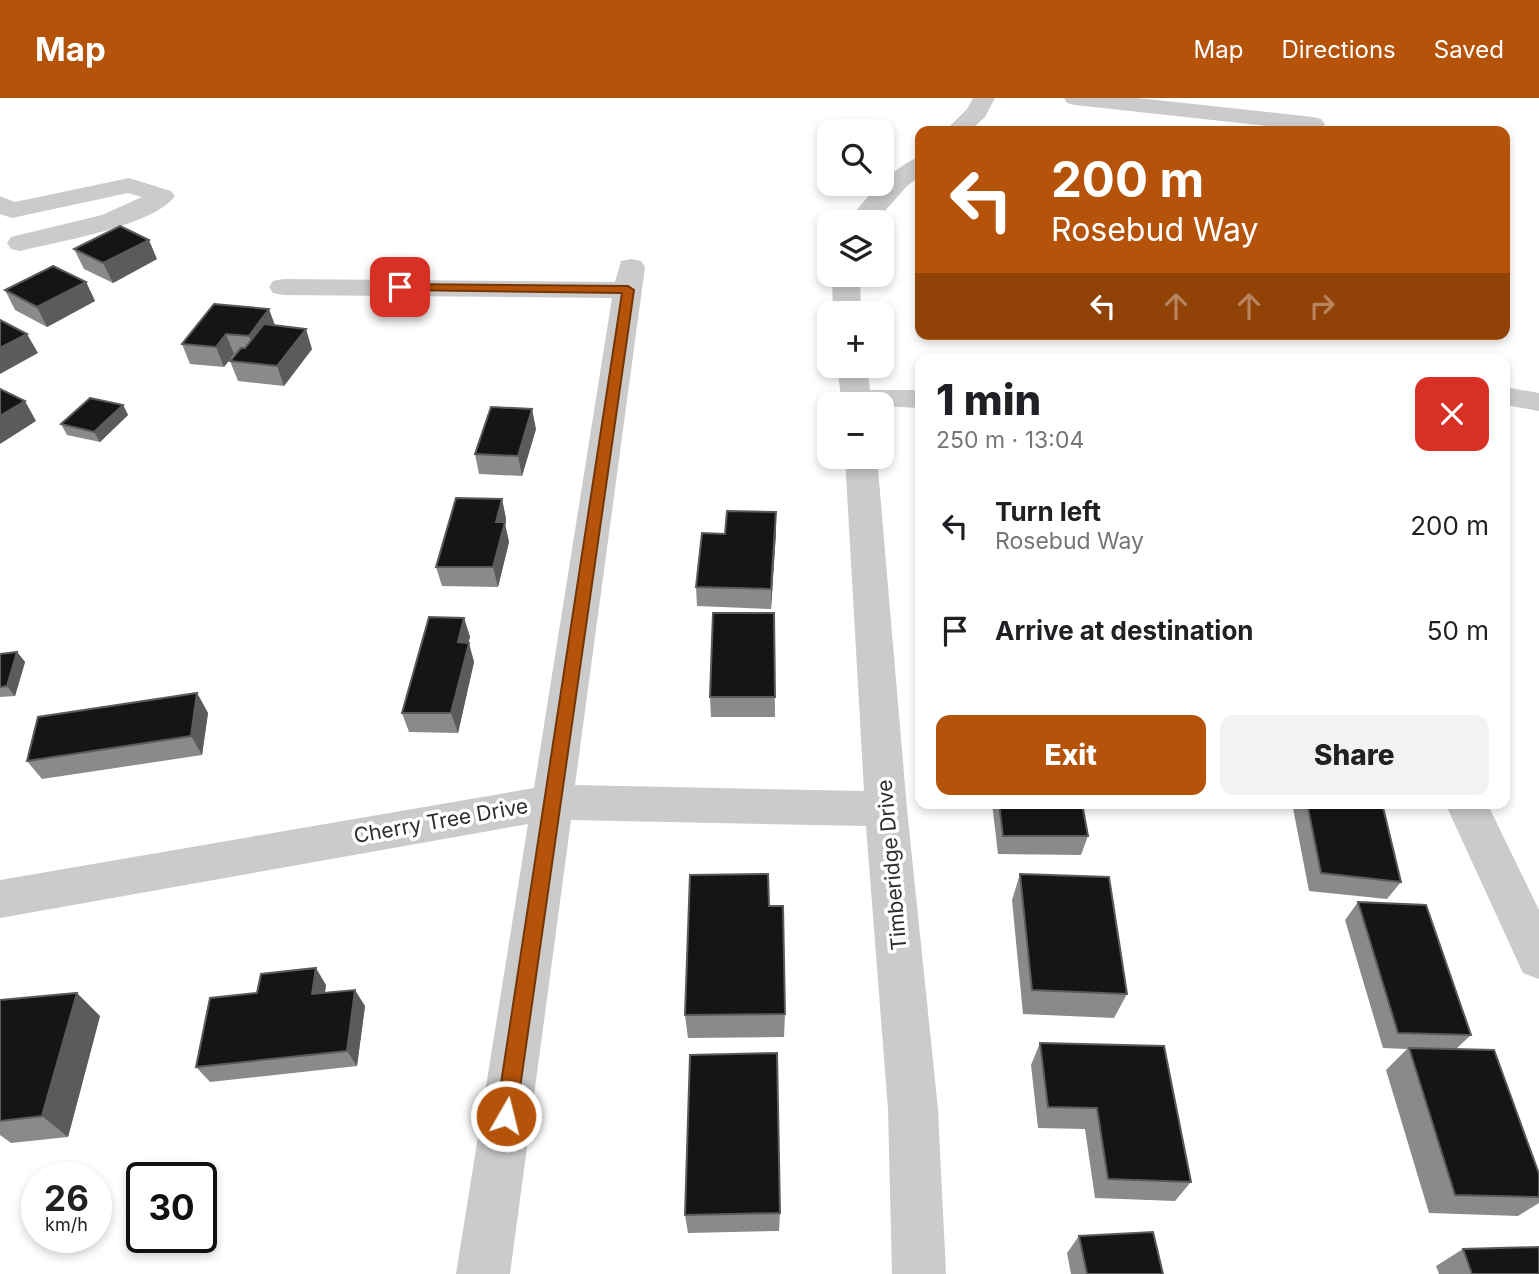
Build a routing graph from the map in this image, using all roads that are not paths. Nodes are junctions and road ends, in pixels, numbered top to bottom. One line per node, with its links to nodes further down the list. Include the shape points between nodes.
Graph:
1 (984, 98): 4 (street)
2 (1075, 98): 3 (street)
3 (1313, 124)
4 (962, 126)
5 (915, 168): 7 (street)
6 (6, 207): 6 (street, via 13,251 138,212 162,197 129,185)
7 (872, 210)
8 (283, 287): 14 (street, via 630,279)
9 (1510, 397): 12 (street)
10 (915, 399): 11 (street)
11 (894, 400)
12 (1539, 402)
13 (862, 469): 15 (street, Timberidge Drive)
14 (553, 802): 15 (street, Cherry Tree Drive); 17 (street, Cherry Tree Drive); 19 (street)
15 (887, 809): 20 (street, Timberidge Drive, via 914,1110)
16 (1469, 809): 18 (street)
17 (0, 899)
18 (1536, 946)
19 (483, 1274)
20 (919, 1274)

